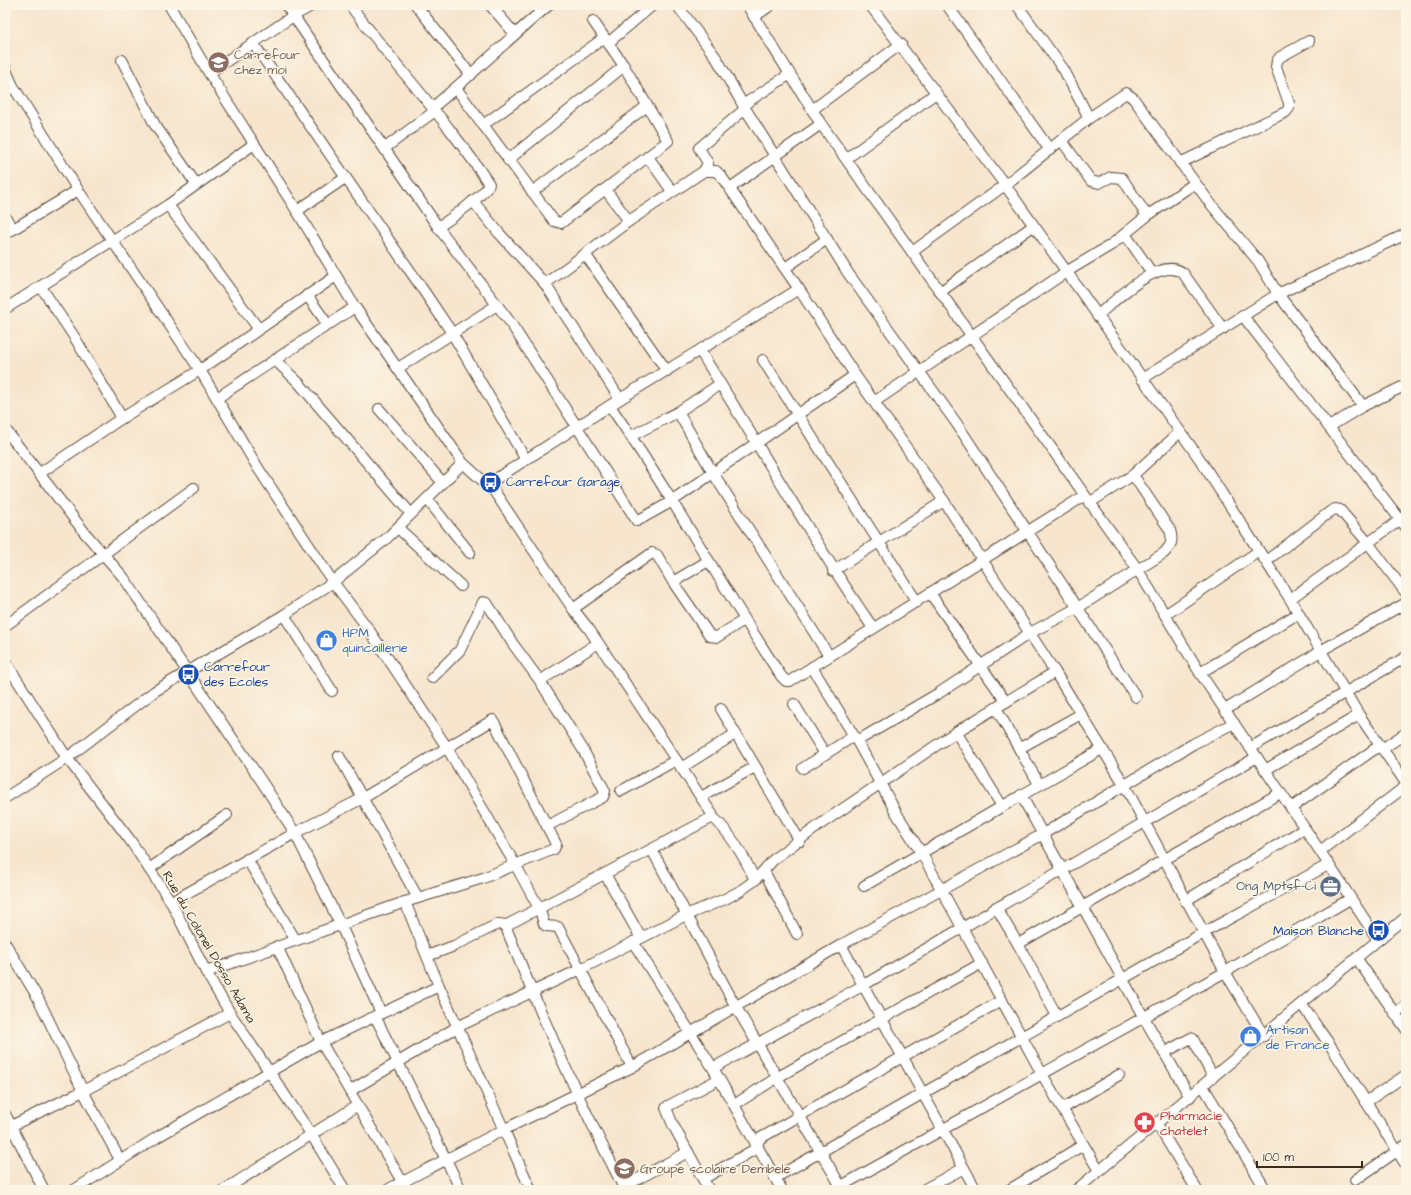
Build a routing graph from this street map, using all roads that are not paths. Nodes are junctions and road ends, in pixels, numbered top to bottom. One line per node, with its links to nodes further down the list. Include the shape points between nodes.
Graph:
1 (169, 5): 26 (street)
2 (286, 5): 15 (street)
3 (313, 5): 15 (street)
4 (350, 5): 34 (street, via 378,44)
5 (416, 5): 28 (street)
6 (490, 5): 18 (street)
7 (549, 5): 18 (street)
8 (653, 5): 19 (street)
9 (677, 5): 33 (street, via 717,59)
10 (747, 5): 16 (street)
11 (771, 5): 16 (street)
12 (870, 5): 22 (street)
13 (947, 5): 42 (street)
14 (1016, 5): 36 (street, via 1064,70)
15 (293, 16): 21 (street); 41 (street)
16 (754, 17): 27 (street)
17 (593, 21): 19 (street)
18 (514, 34): 28 (street)
19 (606, 41): 24 (street); 38 (street)
20 (1309, 42): 47 (street, via 1277,62 1276,67 1289,103 1286,112)
21 (253, 43): 26 (street); 49 (street)
22 (901, 44): 31 (street); 35 (street)
23 (122, 60): 51 (street, via 155,125)
24 (624, 66): 32 (street); 46 (street)
25 (5, 68): 29 (street)
26 (209, 73): 40 (street)
27 (790, 74): 33 (street); 35 (street)
28 (471, 75): 30 (street)
29 (9, 88): 55 (street)
30 (456, 88): 34 (street); 38 (street)
31 (936, 93): 45 (street); 52 (street)
32 (647, 106): 43 (street, via 668,142); 57 (street)
33 (744, 107): 44 (street); 48 (street, via 699,148 708,163)
34 (433, 110): 41 (street); 58 (street, via 489,184)
35 (812, 110): 37 (street)
36 (1089, 118): 39 (street); 47 (street, via 1126,93 1133,98)
37 (820, 124): 44 (street); 45 (street)
38 (483, 125): 46 (street)
39 (1062, 141): 42 (street); 61 (street, via 1091,181 1099,183 1111,177 1122,178)
40 (254, 144): 51 (street); 60 (street)
41 (385, 148): 65 (street)
42 (1050, 150): 52 (street)
43 (648, 157): 54 (street); 56 (street)
44 (776, 157): 53 (street); 69 (street)
45 (846, 159): 71 (street)
46 (508, 160): 57 (street)
47 (1180, 163): 50 (street)
48 (704, 171): 53 (street, via 716,171); 56 (street)
49 (345, 178): 60 (street); 91 (street)
50 (1195, 183): 61 (street); 82 (street, via 1258,261)
51 (196, 184): 59 (street)
52 (1005, 185): 64 (street); 71 (street)
53 (730, 188): 73 (street)
54 (605, 189): 57 (street, via 561,223 554,221); 63 (street)
55 (78, 190): 66 (street); 70 (street)
56 (672, 191): 63 (street)
57 (532, 192)
58 (473, 201): 65 (street); 77 (street)
59 (168, 205): 70 (street); 89 (street)
60 (297, 211): 76 (street)
61 (1147, 216): 67 (street)
62 (5, 217): 66 (street)
63 (629, 221): 72 (street)
64 (1033, 226): 74 (street); 80 (street)
65 (438, 227): 83 (street)
66 (9, 232)
67 (1125, 234): 74 (street); 75 (street)
68 (1406, 234): 82 (street)
69 (827, 239): 73 (street); 99 (street)
70 (113, 240): 78 (street); 97 (street)
71 (912, 252): 80 (street)
72 (585, 254): 77 (street); 98 (street)
73 (785, 268): 79 (street)
74 (1066, 272): 86 (street); 92 (street)
75 (1152, 273): 86 (street); 90 (street, via 1168,268 1175,268 1183,273)
76 (336, 276): 81 (street); 84 (street)
77 (545, 284): 105 (street)
78 (41, 286): 85 (street); 112 (street)
79 (799, 289): 93 (street); 100 (street)
80 (940, 292): 92 (street)
81 (307, 294): 88 (street); 89 (street)
82 (1278, 294): 87 (street); 108 (street)
83 (497, 305): 91 (street); 113 (street)
84 (355, 307): 88 (street); 96 (street)
85 (5, 309)
86 (1097, 316): 101 (street)
87 (1243, 316): 90 (street); 114 (street)
88 (328, 325): 94 (street)
89 (258, 328): 97 (street)
90 (1223, 329): 101 (street)
91 (452, 334): 96 (street); 119 (street)
92 (971, 336): 99 (street); 128 (street)
93 (700, 351): 98 (street); 102 (street)
94 (275, 360): 104 (street); 131 (street, via 298,382)
95 (762, 360): 111 (street)
96 (398, 368): 120 (street)
97 (200, 370): 104 (street); 112 (street)
98 (667, 371): 105 (street)
99 (919, 373): 106 (street); 134 (street, via 957,424)
100 (855, 375): 106 (street); 111 (street)
101 (1142, 379): 116 (street)
102 (720, 384): 110 (street); 118 (street)
103 (1406, 385): 108 (street)
104 (217, 398): 145 (street, via 258,468)
105 (620, 399): 107 (street)
106 (874, 402): 129 (street)
107 (610, 406): 113 (street); 117 (street)
108 (1363, 406): 114 (street)
109 (379, 409): 124 (street)
110 (678, 412): 117 (street); 122 (street)
111 (796, 415): 118 (street); 135 (street)
112 (122, 418): 121 (street)
113 (578, 427): 119 (street); 130 (street, via 637,521)
114 (1329, 428): 132 (street)
115 (5, 429): 121 (street)
116 (1180, 432): 123 (street); 137 (street)
117 (631, 436): 130 (street)
118 (757, 442): 122 (street); 144 (street)
119 (526, 460): 125 (street)
120 (463, 463): 124 (street); 125 (street)
121 (40, 473): 139 (street)
122 (713, 473): 130 (street); 164 (street)
123 (1133, 475): 128 (street); 143 (street, via 1170,530 1172,538 1171,546 1164,553)
124 (443, 483): 127 (street)
125 (488, 484): 154 (street)
126 (194, 488): 139 (street)
127 (427, 499): 131 (street); 138 (street)
128 (1087, 499): 134 (street); 143 (street)
129 (944, 501): 135 (street); 140 (street)
130 (671, 502): 141 (street)
131 (411, 514): 133 (street)
132 (1403, 523): 136 (street)
133 (398, 528): 145 (street); 147 (street)
134 (1029, 532): 140 (street); 153 (street)
135 (879, 542): 144 (street); 151 (street)
136 (1369, 544): 142 (street, via 1340,510 1335,510); 148 (street); 150 (street)
137 (1259, 550): 142 (street); 157 (street)
138 (470, 553)
139 (104, 555): 159 (street); 169 (street, via 124,578)
140 (982, 560): 149 (street); 161 (street)
141 (708, 561): 146 (street); 158 (street)
142 (1266, 561): 150 (street)
143 (1138, 570): 153 (street); 157 (street)
144 (833, 571): 160 (street)
145 (333, 582): 156 (street); 189 (street, via 367,627)
146 (673, 582): 154 (street, via 657,555 652,553); 158 (street, via 713,638)
147 (461, 586)
148 (1406, 592)
149 (930, 593): 151 (street); 167 (street)
150 (1290, 599): 155 (street)
151 (916, 602): 160 (street)
152 (1406, 603): 163 (street)
153 (1079, 607): 161 (street); 176 (street)
154 (573, 609): 162 (street)
155 (1299, 613): 163 (street); 171 (street)
156 (284, 615): 169 (street); 174 (street)
157 (1165, 615): 171 (street)
158 (744, 620): 168 (street, via 786,681)
159 (5, 626)
160 (873, 628): 164 (street)
161 (1030, 633): 167 (street); 170 (street)
162 (598, 643): 173 (street); 198 (street)
163 (1322, 650): 175 (street); 181 (street)
164 (829, 656): 168 (street)
165 (1406, 657): 175 (street)
166 (5, 662): 197 (street, Rue du Colonel Dosso Adama)
167 (982, 665): 177 (street); 188 (street, via 939,693)
168 (812, 667): 188 (street)
169 (188, 672): 197 (street, via 155,690); 220 (street)
170 (1055, 672): 177 (street); 182 (street)
171 (1200, 673): 181 (street)
172 (432, 678): 173 (street, via 460,650 485,601)
173 (540, 681): 218 (street, via 582,748 605,791 603,797)
174 (332, 692)
175 (1346, 692): 183 (street); 191 (street)
176 (1136, 697)
177 (1006, 702): 179 (street)
178 (794, 704): 194 (street)
179 (996, 708): 185 (street); 190 (street)
180 (721, 709): 187 (street)
181 (1225, 710): 184 (street)
182 (1081, 714): 190 (street); 193 (street)
183 (1359, 715): 192 (street); 201 (street)
184 (1234, 723): 191 (street); 205 (street, via 1192,744)
185 (956, 732): 202 (street); 213 (street)
186 (1406, 733): 192 (street)
187 (736, 734): 198 (street); 199 (street)
188 (856, 738): 194 (street); 202 (street)
189 (446, 746): 212 (street); 218 (street, via 493,720); 229 (street)
190 (1020, 748): 204 (street)
191 (1250, 748): 196 (street)
192 (1380, 748): 203 (street); 214 (street)
193 (1102, 749): 204 (street); 205 (street)
194 (825, 754): 200 (street)
195 (339, 756): 212 (street)
196 (1257, 757): 201 (street); 217 (street)
197 (67, 758): 211 (street); 231 (street, Rue du Colonel Dosso Adama)
198 (679, 764): 207 (street); 210 (street)
199 (755, 767): 210 (street); 222 (street)
200 (803, 768)
201 (1265, 770): 208 (street)
202 (880, 783): 222 (street); 225 (street)
203 (1406, 783)
204 (1039, 784): 209 (street)
205 (1124, 784): 217 (street); 221 (street)
206 (1406, 786): 224 (street)
207 (621, 791)
208 (1280, 793): 214 (street); 227 (street)
209 (1021, 794): 213 (street); 221 (street)
210 (701, 797): 216 (street)
211 (5, 798)
212 (363, 798): 220 (street); 237 (street)
213 (1002, 806): 225 (street)
214 (1291, 808): 219 (street)
215 (227, 815): 231 (street)
216 (713, 817): 223 (street); 234 (street, via 740,850)
217 (1144, 822): 227 (street); 230 (street)
218 (547, 826): 229 (street, via 556,847)
219 (1304, 828): 224 (street); 239 (street)
220 (295, 833): 226 (street); 248 (street)
221 (1044, 834): 230 (street); 236 (street)
222 (800, 841): 232 (street, via 775,858)
223 (652, 850): 233 (street); 245 (street)
224 (1320, 851): 228 (street)
225 (922, 854): 235 (street); 236 (street)
226 (247, 859): 240 (street); 252 (street)
227 (1164, 861): 239 (street); 242 (street)
228 (1328, 865): 238 (street); 250 (street)
229 (516, 866): 237 (street); 244 (street)
230 (1062, 868): 242 (street); 243 (street)
231 (149, 869): 240 (street, Rue du Colonel Dosso Adama)
232 (764, 871): 234 (street); 251 (street)
233 (605, 874): 244 (street); 253 (street)
234 (755, 880): 245 (street, via 725,899)
235 (864, 886)
236 (941, 891): 249 (street); 257 (street)
237 (418, 898): 241 (street)
238 (1350, 899): 254 (street); 264 (street)
239 (1185, 901): 250 (street)
240 (171, 902): 263 (street, Rue du Colonel Dosso Adama)
241 (406, 902): 248 (street); 259 (street)
242 (1082, 906): 256 (street); 265 (street)
243 (996, 907): 249 (street); 256 (street)
244 (540, 910): 247 (street); 262 (street, via 544,924 558,928)
245 (686, 915): 253 (street); 272 (street)
246 (1406, 917): 254 (street)
247 (507, 925): 259 (street, via 498,924); 268 (street)
248 (341, 926): 252 (street); 275 (street)
249 (962, 926): 261 (street); 267 (street)
250 (1203, 933): 264 (street); 265 (street)
251 (797, 934)
252 (295, 940): 258 (street)
253 (637, 940): 262 (street); 281 (street)
254 (1378, 940): 260 (street)
255 (5, 943): 299 (street, via 38,998)
256 (1018, 944): 276 (street)
257 (841, 945): 267 (street); 272 (street)
258 (277, 946): 263 (street); 284 (street)
259 (427, 956): 266 (street)
260 (1357, 959): 270 (street); 274 (street)
261 (982, 964): 269 (street); 278 (street)
262 (581, 969): 268 (street); 289 (street)
263 (206, 972): 273 (street, Rue du Colonel Dosso Adama)
264 (1224, 972): 277 (street); 283 (street)
265 (1122, 980): 276 (street); 277 (street)
266 (439, 986): 275 (street); 279 (street)
267 (862, 986): 278 (street); 285 (street)
268 (532, 992): 279 (street); 302 (street)
269 (1002, 1000): 282 (street); 287 (street)
270 (1302, 1005): 283 (street); 304 (street)
271 (1406, 1005): 274 (street)
272 (736, 1007): 281 (street); 285 (street)
273 (230, 1013): 291 (street, Rue du Colonel Dosso Adama); 299 (street)
274 (1395, 1013): 280 (street)
275 (378, 1015): 284 (street); 288 (street)
276 (1057, 1016): 282 (street)
277 (1143, 1016): 286 (street); 292 (street)
278 (882, 1021): 287 (street); 295 (street)
279 (457, 1027): 288 (street); 312 (street)
280 (1406, 1030)
281 (690, 1033): 289 (street); 290 (street)
282 (1022, 1036): 292 (street); 301 (street)
283 (1264, 1036): 296 (street)
284 (321, 1042): 291 (street); 300 (street)
285 (758, 1043): 290 (street); 295 (street)
286 (1164, 1053): 296 (street, via 1193,1039); 303 (street)
287 (901, 1057): 301 (street); 309 (street)
288 (397, 1063): 300 (street); 322 (street)
289 (632, 1068): 302 (street)
290 (713, 1068): 297 (street)
291 (269, 1072): 314 (street, Rue du Colonel Dosso Adama); 321 (street)
292 (1042, 1074): 307 (street); 313 (street)
293 (1119, 1075): 307 (street)
294 (1406, 1075): 304 (street)
295 (778, 1077): 306 (street); 309 (street)
296 (1213, 1078): 298 (street)
297 (719, 1079): 306 (street); 319 (street, via 666,1108)
298 (1204, 1086): 303 (street); 346 (street)
299 (83, 1091): 311 (street); 321 (street)
300 (350, 1091): 305 (street)
301 (922, 1093): 313 (street); 318 (street)
302 (578, 1094): 312 (street); 330 (street)
303 (1190, 1097): 310 (street)
304 (1366, 1102): 320 (street)
305 (358, 1105): 314 (street); 329 (street)
306 (734, 1105): 317 (street)
307 (1062, 1109): 315 (street)
308 (5, 1114): 311 (street)
309 (800, 1115): 317 (street, via 759,1139); 318 (street)
310 (1157, 1124): 325 (street); 345 (street)
311 (8, 1127): 332 (street)
312 (502, 1130): 322 (street); 338 (street)
313 (942, 1130): 324 (street); 331 (street)
314 (310, 1134): 334 (street); 335 (street, Rue du Colonel Dosso Adama)
315 (1083, 1145): 325 (street); 343 (street)
316 (1406, 1145): 320 (street)
317 (757, 1148): 326 (street); 327 (street)
318 (821, 1151): 326 (street); 331 (street)
319 (688, 1152): 327 (street); 330 (street)
320 (1398, 1152): 323 (street); 328 (street)
321 (120, 1160): 333 (street)
322 (447, 1160): 329 (street); 337 (street)
323 (1406, 1165)
324 (964, 1168): 341 (street); 342 (street)
325 (1099, 1171): 344 (street)
326 (775, 1178): 340 (street)
327 (703, 1179): 339 (street)
328 (1355, 1180)
329 (404, 1186): 336 (street)
330 (624, 1189)
331 (839, 1189)
332 (44, 1190)
333 (74, 1190)
334 (224, 1190)
335 (345, 1190)
336 (388, 1190)
337 (461, 1190)
338 (531, 1190)
339 (709, 1190)
340 (782, 1190)
341 (923, 1190)
342 (976, 1190)
343 (1008, 1190)
344 (1077, 1190)
345 (1197, 1190)
346 (1266, 1190)

